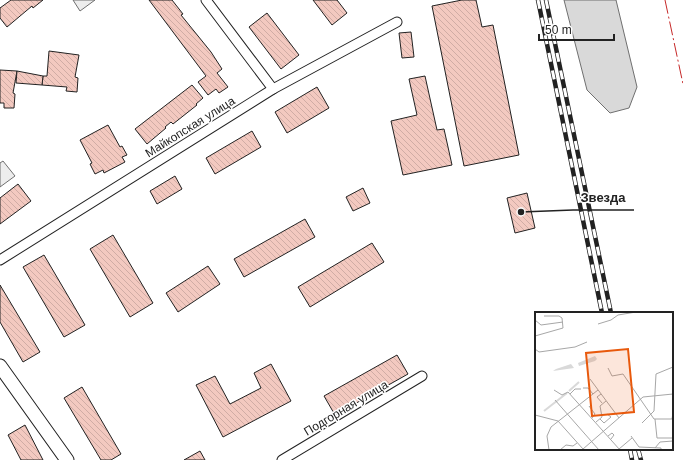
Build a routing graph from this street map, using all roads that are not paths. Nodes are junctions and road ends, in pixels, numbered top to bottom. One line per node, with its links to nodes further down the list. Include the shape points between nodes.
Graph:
1 (206, 0): 3 (street)
2 (396, 22): 3 (street, Майкопская улица)
3 (273, 89): 4 (street, Майкопская улица)
4 (0, 260)
5 (0, 366): 7 (main road)
6 (422, 376): 8 (street, Подгорная улица)
7 (67, 460)
8 (282, 460)

